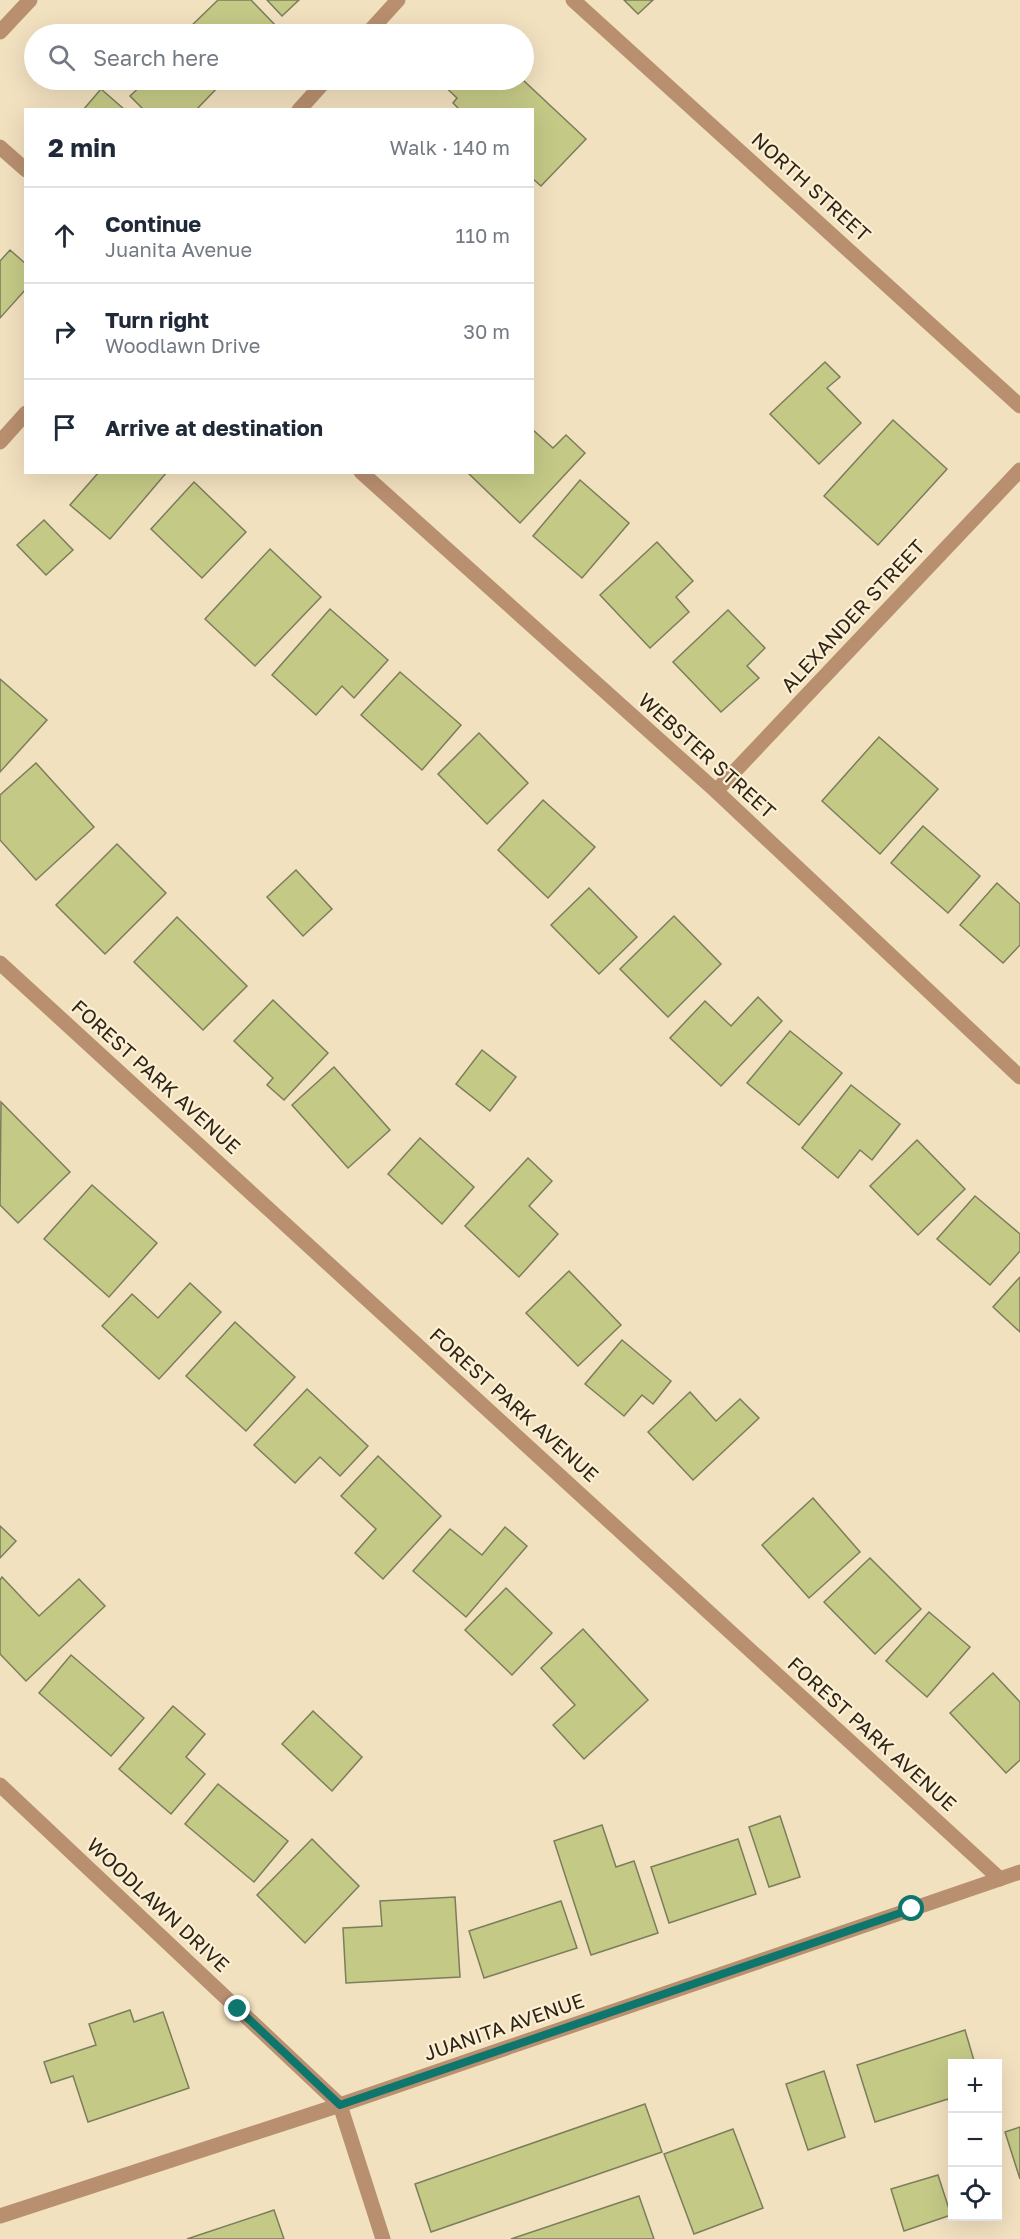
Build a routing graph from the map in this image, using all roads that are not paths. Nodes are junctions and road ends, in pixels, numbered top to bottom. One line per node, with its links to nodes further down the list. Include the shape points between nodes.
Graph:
1 (30, 0): 5 (street)
2 (398, 0): 4 (street)
3 (573, 0): 10 (street, NORTH STREET)
4 (376, 24)
5 (0, 32)
6 (317, 90): 7 (street)
7 (301, 108)
8 (0, 147): 9 (street)
9 (24, 168)
10 (1020, 406)
11 (24, 415): 12 (street)
12 (0, 442)
13 (1020, 470): 15 (street, ALEXANDER STREET)
14 (363, 474): 15 (street, WEBSTER STREET)
15 (716, 791): 17 (street, WEBSTER STREET)
16 (0, 963): 20 (street, FOREST PARK AVENUE)
17 (1020, 1077)
18 (0, 1785): 21 (street, WOODLAWN DRIVE)
19 (1020, 1872): 20 (street, JUANITA AVENUE)
20 (1000, 1879): 21 (street, JUANITA AVENUE)
21 (340, 2105): 22 (street, JUANITA AVENUE); 23 (street)
22 (0, 2216)
23 (383, 2239)

